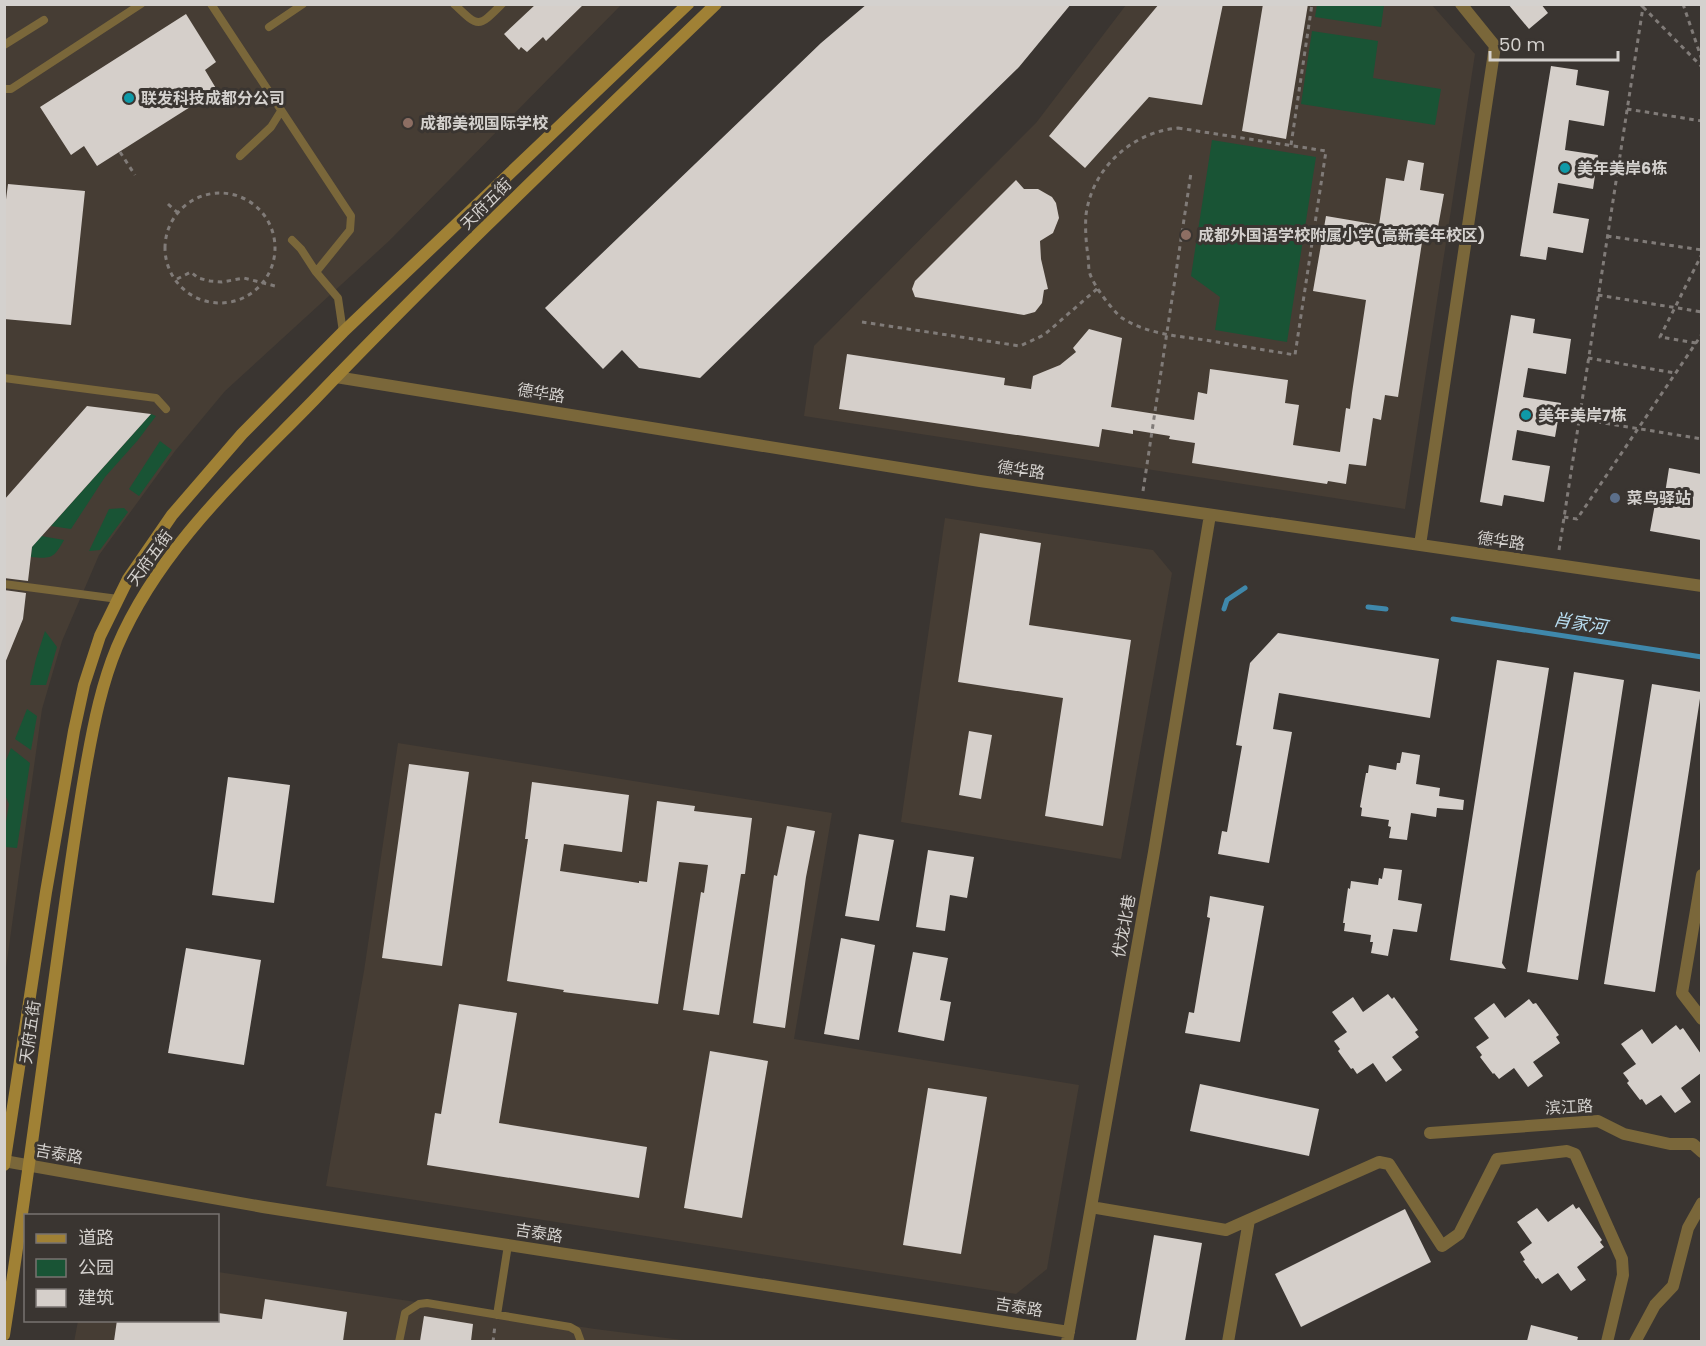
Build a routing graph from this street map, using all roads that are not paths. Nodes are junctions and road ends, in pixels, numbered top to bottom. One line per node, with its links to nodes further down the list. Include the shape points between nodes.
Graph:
1 (141, 4): 12 (lane, via 11,89)
2 (211, 4): 13 (lane)
3 (303, 4): 10 (lane)
4 (454, 4): 5 (lane, via 480,23)
5 (502, 4)
6 (688, 4): 17 (street, 天府五街)
7 (716, 4): 18 (street, 天府五街)
8 (1461, 4): 22 (street, via 1496,46)
9 (44, 20): 11 (lane)
10 (269, 27)
11 (4, 45)
12 (4, 89)
13 (281, 111): 14 (lane, via 271,127); 16 (lane, via 351,216 350,230)
14 (240, 156)
15 (292, 240): 16 (lane)
16 (316, 272): 17 (lane, via 338,298)
17 (343, 332): 25 (street, 天府五街, via 242,434 172,515)
18 (336, 376): 21 (street, 德华路); 31 (street, 天府五街, via 207,511 168,558 117,646 94,721 82,787)
19 (4, 378): 20 (lane, via 156,398)
20 (166, 409)
21 (1210, 515): 22 (street, 德华路); 33 (street, 伏龙北巷)
22 (1420, 545): 24 (street, 德华路)
23 (4, 584): 25 (lane)
24 (1701, 586)
25 (118, 599): 30 (street, 天府五街, via 100,636 74,731)
26 (1701, 875): 27 (street, via 1682,993)
27 (1701, 1019)
28 (1430, 1134): 29 (street, 滨江路, via 1598,1120 1624,1134 1670,1144)
29 (1699, 1144)
30 (5, 1163): 31 (street, 吉泰路)
31 (30, 1166): 37 (street, 吉泰路); 39 (street, 天府五街)
32 (1701, 1203): 45 (street, via 1688,1228 1673,1286 1655,1305)
33 (1091, 1207): 35 (street); 40 (street, 伏龙北巷)
34 (1249, 1220): 35 (street); 36 (street); 44 (street, via 1379,1162 1389,1164 1442,1246 1459,1234 1497,1159 1567,1151 1575,1154 1622,1259 1623,1275)
35 (1226, 1230): 36 (street)
36 (1245, 1244): 43 (street)
37 (508, 1245): 38 (lane); 40 (street, 吉泰路)
38 (497, 1315): 41 (lane, via 419,1304 405,1313); 42 (lane, via 570,1327)
39 (4, 1335)
40 (1068, 1336)
41 (399, 1341)
42 (581, 1341)
43 (1228, 1341)
44 (1607, 1341)
45 (1635, 1341)

